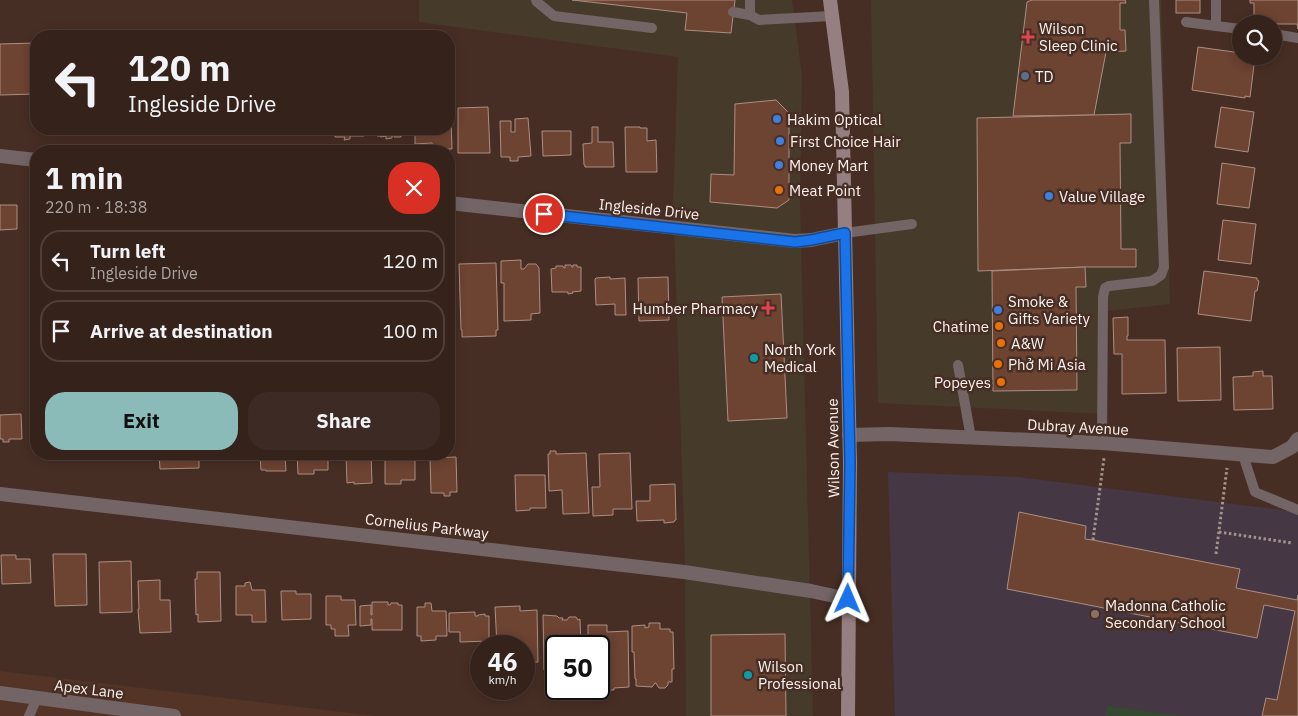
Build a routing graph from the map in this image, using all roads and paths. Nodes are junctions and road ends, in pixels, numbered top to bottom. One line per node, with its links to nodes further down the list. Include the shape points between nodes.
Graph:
1 (536, 0): 11 (lane, via 554,16)
2 (750, 0): 7 (lane)
3 (830, 0): 8 (main road, Wilson Avenue)
4 (1154, 0): 24 (lane, via 1164,267 1161,275 1152,281 1105,288)
5 (1216, 0): 10 (lane)
6 (733, 12): 7 (lane)
7 (750, 15): 8 (lane, via 758,20)
8 (832, 16): 19 (main road, Wilson Avenue, via 842,92)
9 (1186, 22): 10 (lane)
10 (1216, 26): 12 (lane)
11 (652, 28)
12 (1232, 28)
13 (1282, 35): 14 (lane)
14 (1298, 38)
15 (0, 156): 16 (street)
16 (30, 159)
17 (455, 205): 19 (street, Ingleside Drive, via 795,242)
18 (912, 224): 19 (lane)
19 (845, 233): 21 (main road, Wilson Avenue)
20 (958, 365): 22 (lane)
21 (849, 435): 22 (street, Dubray Avenue); 33 (main road, Wilson Avenue)
22 (971, 438): 24 (street, Dubray Avenue)
23 (1298, 439): 26 (street, Dubray Avenue, via 1292,447 1273,457)
24 (1104, 444): 25 (street, Dubray Avenue); 30 (path)
25 (1229, 454): 26 (street, Dubray Avenue); 29 (path)
26 (1243, 455): 28 (lane, via 1255,492)
27 (0, 494): 33 (street, Cornelius Parkway, via 684,572)
28 (1298, 510)
29 (1219, 532): 31 (path); 32 (path)
30 (1093, 540)
31 (1292, 544)
32 (1216, 554)
33 (848, 599): 38 (main road, Wilson Avenue)
34 (0, 693): 35 (street, Apex Lane)
35 (37, 698): 36 (lane); 37 (street, Apex Lane)
36 (29, 716)
37 (174, 716)
38 (848, 716)

